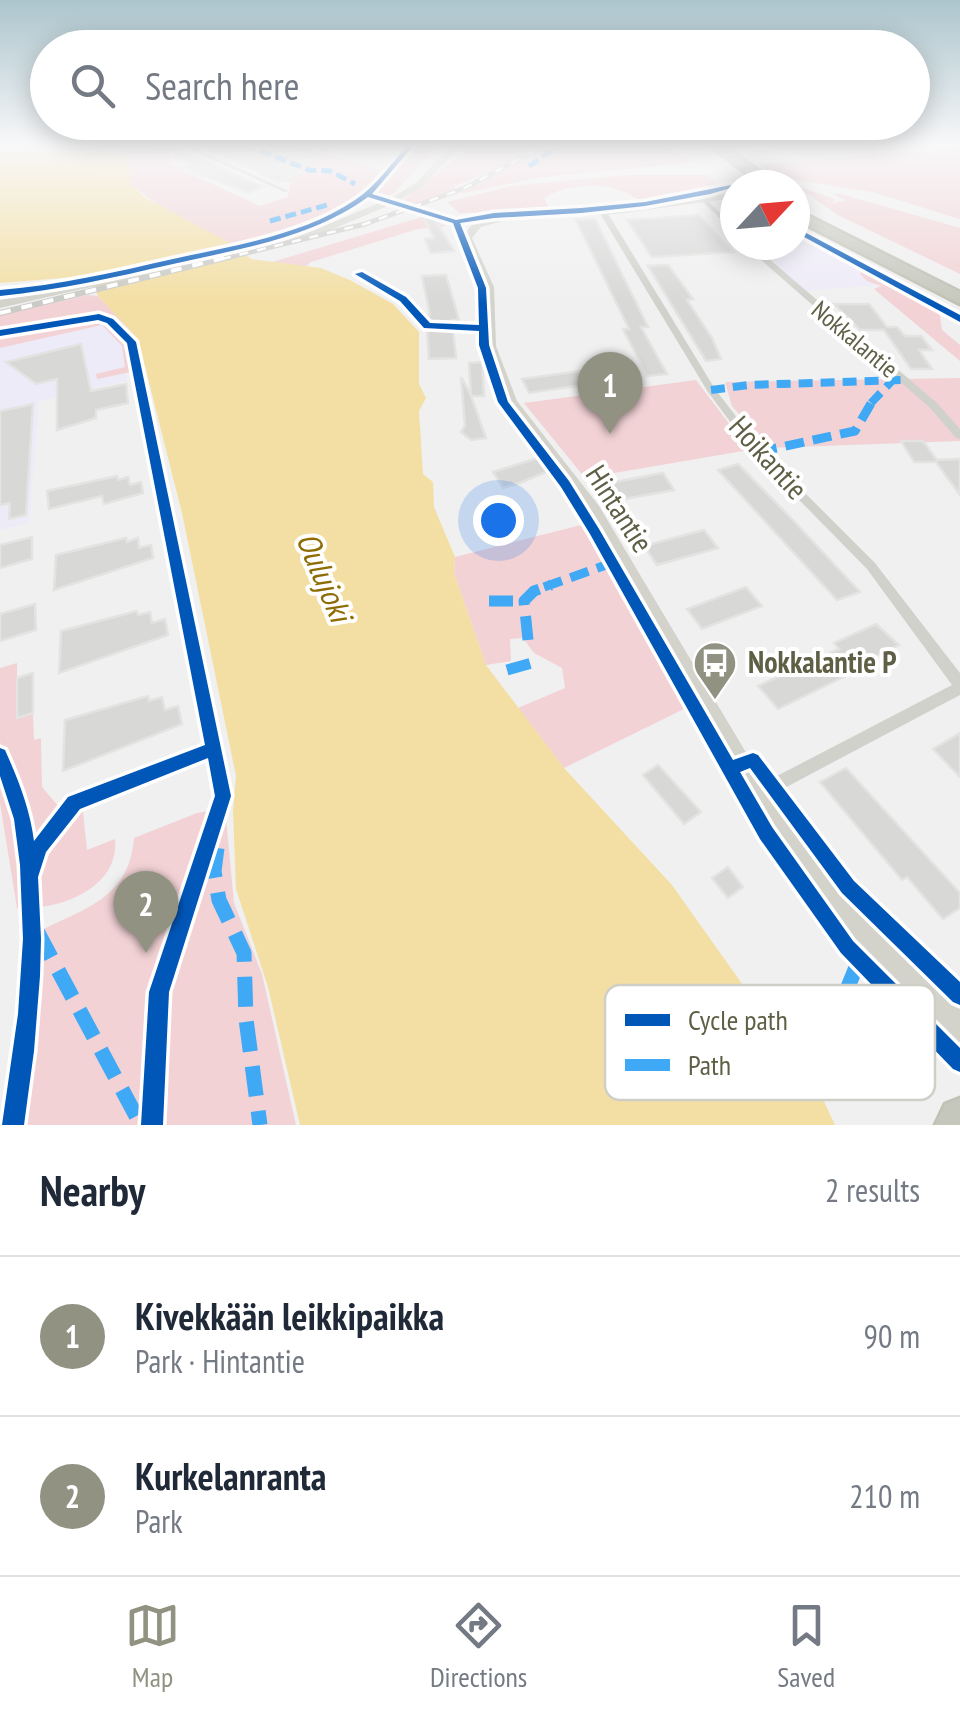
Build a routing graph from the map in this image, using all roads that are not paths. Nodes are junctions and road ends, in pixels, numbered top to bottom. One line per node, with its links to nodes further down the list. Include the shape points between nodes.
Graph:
1 (396, 198): 4 (street)
2 (398, 198): 4 (street)
3 (720, 198): 5 (street, Hintantie)
4 (394, 200): 13 (street, via 317,232)
5 (704, 200): 7 (street, Hintantie); 8 (street)
6 (810, 210): 11 (highway)
7 (603, 212): 15 (street, Hoikantie, via 746,437 871,566); 16 (street, Hintantie, via 498,218 468,234 488,287 494,361 510,402 594,510)
8 (720, 217)
9 (810, 222): 12 (highway)
10 (765, 260): 14 (street, Nokkalantie)
11 (960, 285)
12 (960, 299)
13 (0, 304)
14 (960, 436)
15 (960, 686): 16 (street)
16 (758, 794): 17 (street, Hintantie, via 840,907)
17 (917, 985)
18 (935, 1003): 19 (street, Hintantie)
19 (960, 1028)

